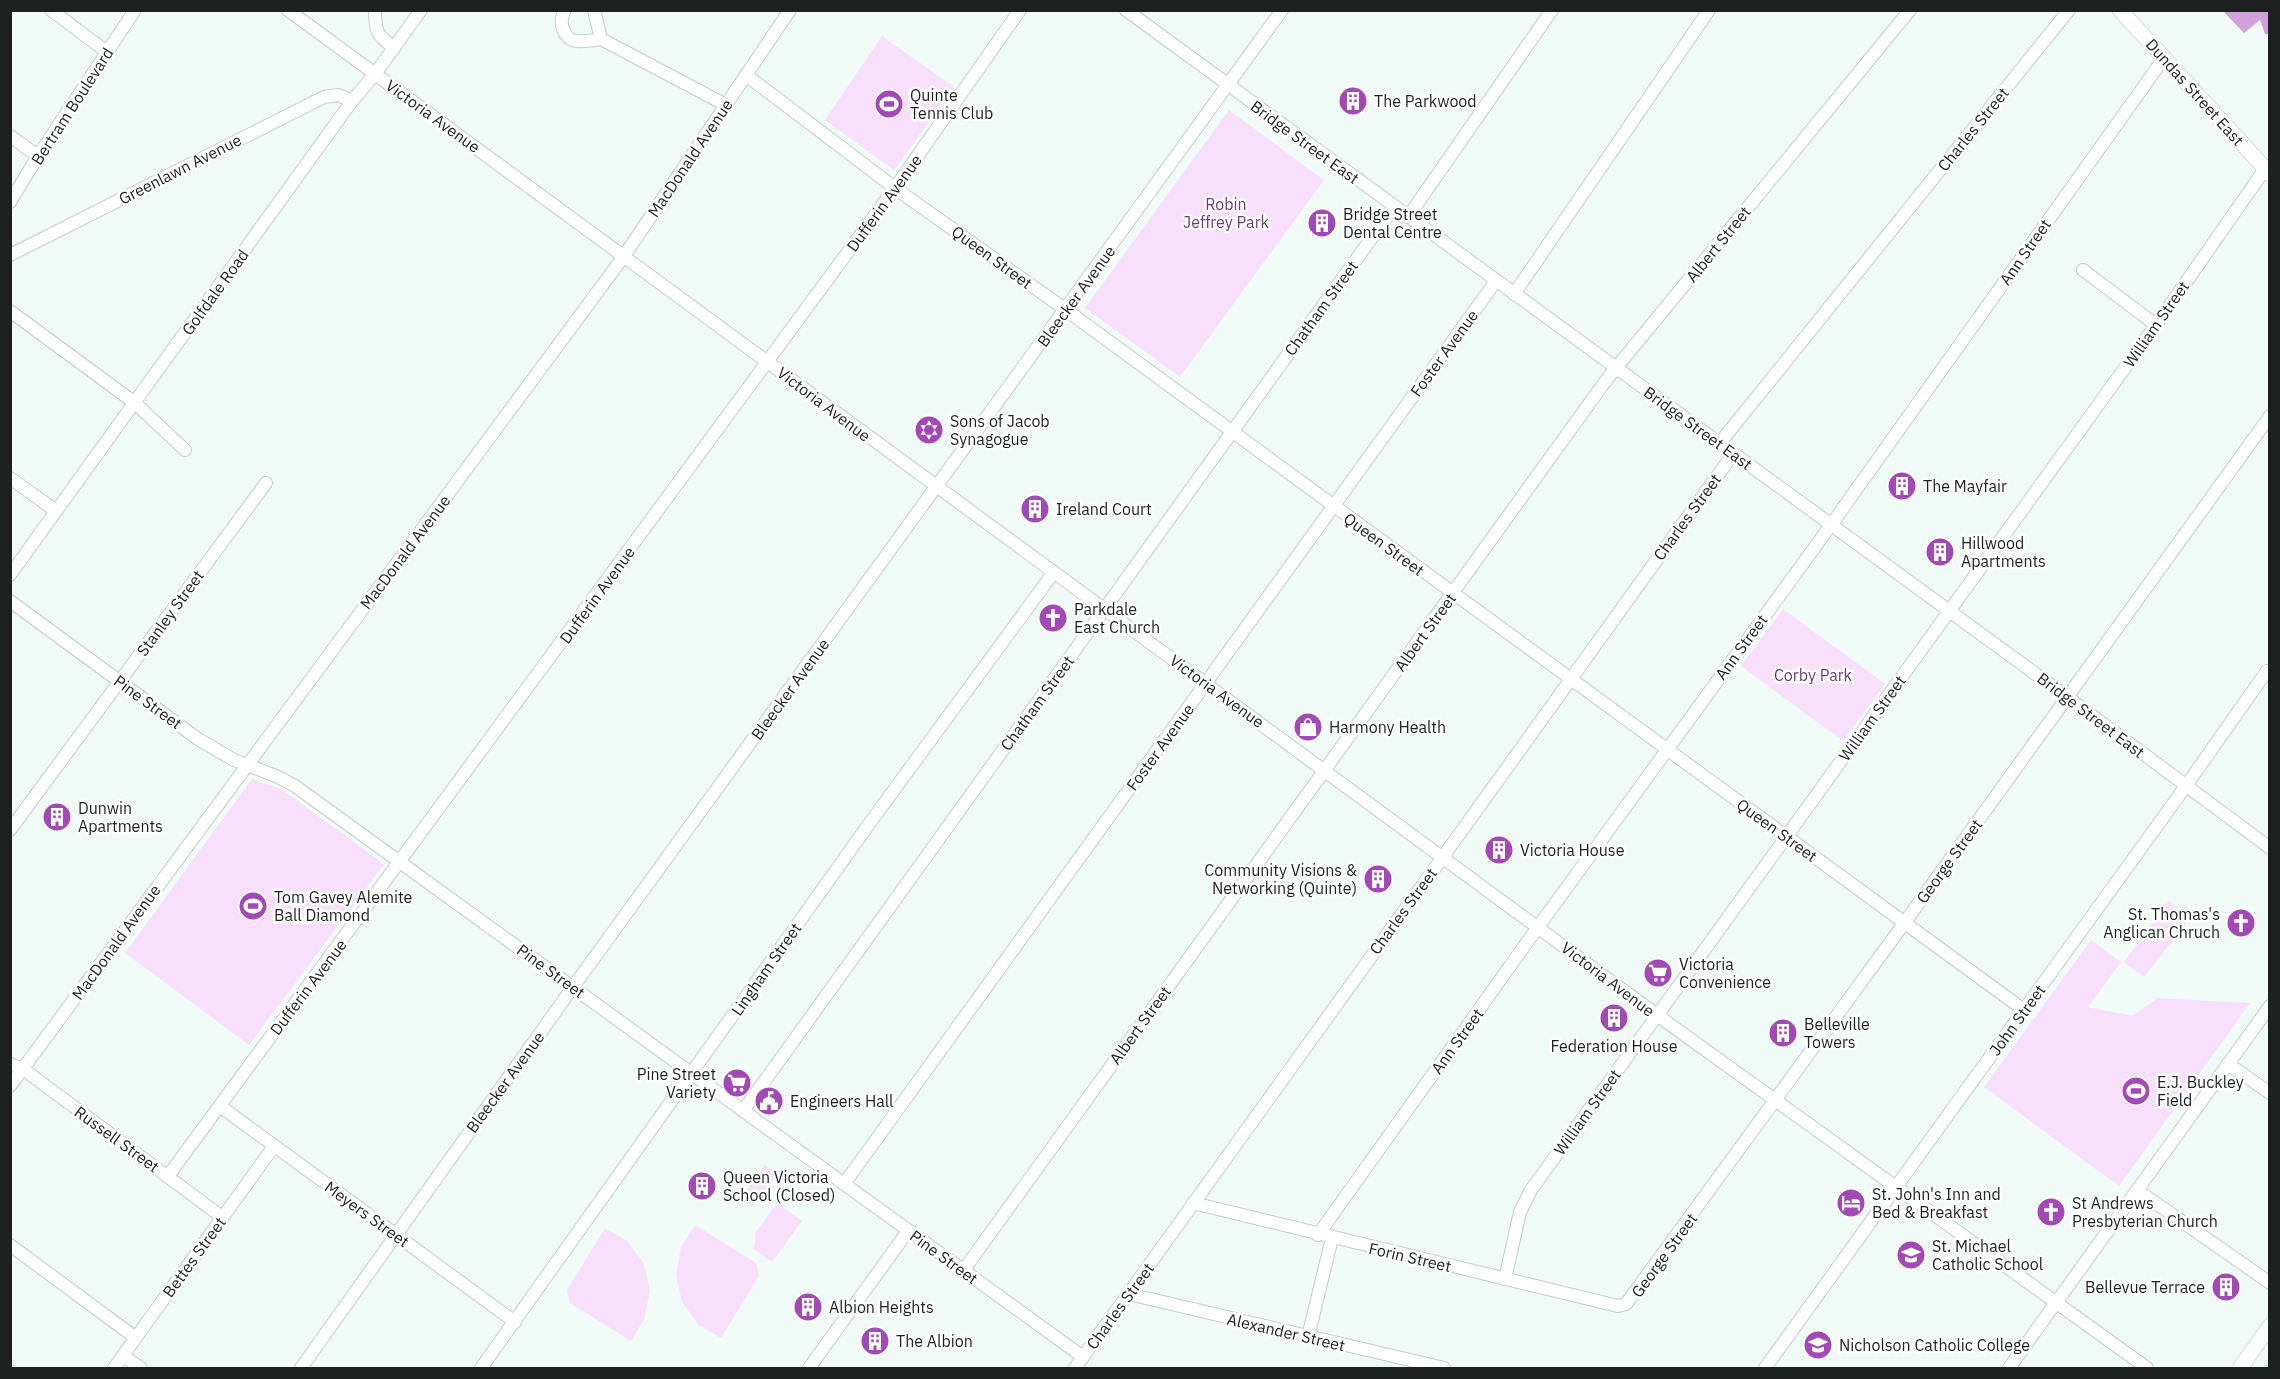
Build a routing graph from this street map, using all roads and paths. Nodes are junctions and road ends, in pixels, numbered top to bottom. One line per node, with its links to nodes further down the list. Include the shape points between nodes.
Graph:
1 (51, 10): 19 (street)
2 (135, 10): 19 (street, Bertram Boulevard)
3 (288, 10): 21 (street, Victoria Avenue)
4 (375, 10): 18 (street, via 375,29)
5 (421, 10): 18 (street, Golfdale Road)
6 (565, 10): 17 (street, via 561,21 571,40)
7 (594, 10): 17 (street)
8 (790, 10): 22 (street, MacDonald Avenue)
9 (1020, 10): 29 (street, Dufferin Avenue)
10 (1126, 10): 23 (street, Bridge Street East)
11 (1282, 10): 23 (street, Bleecker Avenue)
12 (1552, 10): 32 (street)
13 (1709, 10): 37 (street)
14 (1910, 10): 42 (street, Albert Street)
15 (2068, 10): 46 (street, Charles Street)
16 (2120, 10): 20 (main road, Dundas Street East)
17 (602, 39): 25 (street)
18 (394, 48): 21 (street, Golfdale Road)
19 (107, 52): 27 (street, Bertram Boulevard)
20 (2164, 58): 28 (main road, Dundas Street East); 54 (street, Ann Street)
21 (375, 74): 24 (street, Golfdale Road); 34 (street, Victoria Avenue)
22 (746, 75): 25 (street, MacDonald Avenue); 29 (street, Queen Street)
23 (1228, 86): 31 (street, Bridge Street East); 38 (street, Bleecker Avenue)
24 (352, 101): 33 (street, Greenlawn Avenue, via 338,95 324,97); 43 (street, Golfdale Road)
25 (726, 105): 34 (street, MacDonald Avenue)
26 (10, 136): 27 (street)
27 (38, 156): 30 (street, Bertram Boulevard)
28 (2267, 172): 40 (street, William Street)
29 (896, 189): 38 (street, Queen Street); 41 (street, Dufferin Avenue)
30 (10, 202)
31 (1394, 207): 32 (street, Bridge Street East); 45 (street, Chatham Street)
32 (1408, 217): 36 (street, Bridge Street East)
33 (10, 255)
34 (624, 256): 41 (street, Victoria Avenue); 67 (street, MacDonald Avenue)
35 (2083, 270): 40 (street)
36 (1496, 281): 37 (street, Bridge Street East); 52 (street, Foster Avenue)
37 (1514, 294): 42 (street, Bridge Street East)
38 (1066, 310): 45 (street, Queen Street); 51 (street, Bleecker Avenue)
39 (10, 311): 43 (street)
40 (2156, 325): 60 (street, William Street)
41 (768, 363): 51 (street, Victoria Avenue); 74 (street, Dufferin Avenue)
42 (1616, 368): 46 (street, Bridge Street East); 57 (street, Albert Street)
43 (135, 403): 47 (street); 53 (street, Golfdale Road)
44 (2270, 416): 65 (street, George Street)
45 (1232, 432): 52 (street, Queen Street); 59 (street, Chatham Street)
46 (1719, 444): 48 (street, Bridge Street East)
47 (185, 450)
48 (1732, 454): 54 (street, Bridge Street East); 62 (street, Charles Street)
49 (10, 478): 53 (street)
50 (266, 483): 63 (street, Stanley Street)
51 (937, 488): 55 (street, Victoria Avenue); 77 (street, Bleecker Avenue)
52 (1333, 507): 57 (street, Queen Street); 64 (street, Foster Avenue)
53 (56, 511): 56 (street, Golfdale Road)
54 (1831, 525): 60 (street, Bridge Street East); 66 (street, Ann Street)
55 (1054, 572): 59 (street, Victoria Avenue); 84 (street, Lingham Street)
56 (10, 575)
57 (1453, 594): 62 (street, Queen Street); 68 (street, Albert Street)
58 (10, 601): 63 (street, Pine Street)
59 (1105, 609): 64 (street, Victoria Avenue); 89 (street, Chatham Street)
60 (1949, 611): 65 (street, Bridge Street East); 71 (street, William Street)
61 (2267, 671): 69 (street, John Street)
62 (1570, 680): 66 (street, Queen Street); 73 (street, Charles Street)
63 (120, 682): 67 (street, Pine Street, via 198,739); 70 (street, Stanley Street)
64 (1206, 683): 68 (street, Victoria Avenue); 92 (street, Foster Avenue)
65 (2067, 697): 69 (street, Bridge Street East); 75 (street, George Street)
66 (1667, 750): 71 (street, Queen Street); 76 (street, Ann Street)
67 (246, 765): 74 (street, Pine Street, via 295,786); 83 (street, MacDonald Avenue)
68 (1324, 770): 73 (street, Victoria Avenue); 102 (street, Albert Street)
69 (2186, 786): 72 (street, Bridge Street East); 79 (street, John Street)
70 (10, 831)
71 (1786, 836): 75 (street, Queen Street); 80 (street, William Street)
72 (2270, 848)
73 (1442, 856): 76 (street, Victoria Avenue); 95 (street, Charles Street)
74 (401, 862): 77 (street, Pine Street); 88 (street, Dufferin Avenue)
75 (1905, 923): 79 (street, Queen Street); 87 (street, George Street)
76 (1538, 927): 80 (street, Victoria Avenue); 99 (street, Ann Street)
77 (573, 987): 84 (street, Pine Street); 98 (street, Bleecker Avenue)
78 (2270, 1006): 82 (street)
79 (2024, 1010): 93 (street, John Street)
80 (1657, 1015): 87 (street, Victoria Avenue); 103 (street, William Street, via 1524,1201)
81 (10, 1064): 83 (street, Russell Street)
82 (2229, 1064): 86 (street); 94 (street)
83 (23, 1069): 85 (street, MacDonald Avenue); 91 (street, Russell Street)
84 (692, 1073): 89 (street, Pine Street); 108 (street, Lingham Street)
85 (10, 1086)
86 (2270, 1093)
87 (1775, 1101): 93 (street, Victoria Avenue); 107 (street, George Street)
88 (220, 1106): 90 (street, Meyers Street); 91 (street, Dufferin Avenue)
89 (743, 1111): 92 (street, Pine Street)
90 (274, 1146): 96 (street, Bettes Street); 98 (street, Meyers Street)
91 (168, 1176): 96 (street, Russell Street)
92 (844, 1184): 97 (street, Pine Street)
93 (1895, 1188): 106 (street, Victoria Avenue); 121 (street, John Street)
94 (2137, 1190): 104 (street); 106 (street)
95 (1194, 1203): 99 (street, Forin Street); 105 (street, Charles Street)
96 (222, 1217): 111 (street, Bettes Street)
97 (908, 1231): 102 (street, Pine Street); 118 (street)
98 (396, 1234): 108 (street, Meyers Street); 116 (street, Bleecker Avenue)
99 (1318, 1235): 100 (street, Forin Street)
100 (1332, 1238): 103 (street, Forin Street); 110 (street)
101 (10, 1245): 111 (street)
102 (963, 1271): 113 (street, Pine Street)
103 (1505, 1279): 107 (street, Forin Street, via 1618,1306)
104 (2270, 1283)
105 (1129, 1293): 110 (street, Alexander Street); 113 (street, Charles Street)
106 (2055, 1302): 122 (street); 123 (street, Victoria Avenue)
107 (1626, 1304)
108 (515, 1322): 117 (street, Lingham Street)
109 (2270, 1326): 124 (main road)
110 (1308, 1337): 120 (street, Alexander Street)
111 (136, 1338): 112 (street, Bettes Street)
112 (123, 1356): 114 (street, Bettes Street); 115 (street)
113 (1083, 1357): 119 (street, Charles Street)
114 (114, 1368)
115 (141, 1368)
116 (301, 1368)
117 (481, 1368)
118 (809, 1368)
119 (1075, 1368)
120 (1444, 1368)
121 (1765, 1368)
122 (2009, 1368)
123 (2147, 1368)
124 (2240, 1368)

